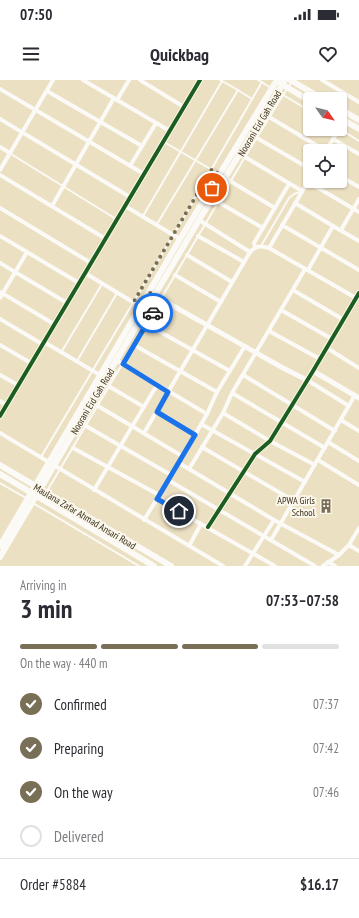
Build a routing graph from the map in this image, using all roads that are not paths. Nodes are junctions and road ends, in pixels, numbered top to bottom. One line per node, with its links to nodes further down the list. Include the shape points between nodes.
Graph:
1 (53, 80): 14 (street)
2 (83, 80): 18 (street)
3 (129, 80): 18 (street)
4 (140, 80): 21 (street)
5 (258, 80): 10 (lane)
6 (292, 80): 11 (lane); 16 (main road)
7 (322, 80): 20 (street)
8 (198, 81): 21 (street)
9 (221, 81): 13 (lane); 45 (lane)
10 (262, 82): 15 (lane); 19 (lane)
11 (280, 82): 15 (main road, Noorani Eid Gah Road); 17 (main road)
12 (0, 89): 23 (street)
13 (238, 90): 19 (lane); 49 (lane)
14 (47, 91): 23 (street); 28 (street)
15 (277, 92): 22 (lane); 25 (lane); 48 (main road, Noorani Eid Gah Road); 57 (main road, Noorani Eid Gah Road)
16 (312, 92)
17 (303, 96)
18 (115, 99): 28 (street); 30 (street)
19 (253, 99): 53 (lane)
20 (359, 102)
21 (184, 107): 32 (street)
22 (303, 107)
23 (36, 110): 33 (street); 40 (street)
24 (347, 113): 27 (main road)
25 (269, 117): 36 (lane); 41 (street)
26 (0, 119): 33 (street)
27 (359, 120)
28 (100, 122): 40 (street); 43 (street)
29 (347, 122): 31 (main road)
30 (156, 123): 32 (street); 43 (street)
31 (359, 128)
32 (170, 131): 38 (street)
33 (22, 133): 46 (street); 50 (street)
34 (347, 133): 39 (lane)
35 (335, 136): 37 (street)
36 (257, 138): 48 (lane); 51 (street)
37 (333, 139): 42 (street); 47 (street)
38 (164, 141): 45 (lane); 55 (street)
39 (359, 141)
40 (89, 142): 50 (street); 52 (street)
41 (314, 144)
42 (330, 144)
43 (142, 146): 52 (street)
44 (0, 147): 46 (street)
45 (181, 151): 49 (lane); 75 (lane)
46 (10, 153): 54 (street); 60 (lane)
47 (359, 154)
48 (242, 156): 57 (main road, Noorani Eid Gah Road); 59 (street)
49 (196, 160): 53 (lane); 79 (lane)
50 (76, 164): 60 (street); 65 (street)
51 (303, 165)
52 (130, 166): 55 (street)
53 (212, 169): 57 (lane); 84 (lane)
54 (0, 170)
55 (144, 174): 65 (street)
56 (0, 175): 69 (street)
57 (225, 178): 67 (lane); 72 (street); 77 (main road, Noorani Eid Gah Road); 88 (main road, Noorani Eid Gah Road)
58 (347, 180): 61 (street)
59 (289, 184): 64 (street); 72 (street)
60 (64, 187): 69 (street); 76 (lane)
61 (359, 187)
62 (304, 188): 64 (street)
63 (321, 188): 73 (street)
64 (302, 191): 68 (street); 90 (lane, via 289,198)
65 (130, 197): 70 (street)
66 (359, 199): 73 (street)
67 (218, 202): 78 (lane); 82 (street)
68 (295, 203): 80 (street); 81 (street)
69 (52, 206): 87 (street)
70 (125, 206): 75 (street); 76 (street)
71 (0, 208): 99 (street)
72 (275, 208): 82 (street)
73 (353, 209): 74 (street); 83 (street)
74 (359, 212)
75 (143, 216): 79 (street)
76 (117, 219): 87 (street)
77 (199, 220): 78 (street); 111 (main road, Noorani Eid Gah Road)
78 (205, 224): 86 (lane); 95 (street)
79 (157, 225): 84 (street)
80 (282, 225): 92 (street); 93 (street)
81 (334, 226): 83 (street); 93 (street)
82 (263, 228): 91 (street, via 254,243)
83 (341, 230): 89 (street)
84 (174, 234): 88 (street); 117 (lane)
85 (0, 236): 94 (street)
86 (198, 236): 96 (lane); 97 (street)
87 (106, 238): 99 (street)
88 (180, 239): 111 (main road, Noorani Eid Gah Road)
89 (359, 241)
90 (261, 246): 91 (street); 92 (street)
91 (255, 247): 95 (street)
92 (269, 248): 100 (street)
93 (321, 248): 100 (street); 101 (street)
94 (27, 252): 102 (street); 106 (street)
95 (250, 252): 97 (street)
96 (187, 255): 104 (lane); 105 (street)
97 (244, 262): 105 (street)
98 (0, 263): 102 (street)
99 (91, 263): 103 (street)
100 (306, 270): 108 (street); 112 (street)
101 (359, 270)
102 (15, 272): 109 (street); 116 (street)
103 (85, 273): 106 (street); 107 (street)
104 (175, 275): 114 (lane); 115 (street)
105 (232, 282): 115 (street)
106 (79, 283): 116 (street)
107 (102, 284): 110 (street); 133 (lane)
108 (293, 290): 119 (street); 121 (street)
109 (1, 293): 113 (street); 122 (street)
110 (118, 293): 117 (street); 137 (lane)
111 (152, 294): 114 (street); 118 (main road, Noorani Eid Gah Road); 136 (main road, Noorani Eid Gah Road)
112 (358, 296): 121 (street)
113 (0, 298)
114 (161, 298): 123 (lane); 124 (street)
115 (221, 302): 124 (street)
116 (67, 303): 122 (street)
117 (133, 303): 118 (street); 141 (lane)
118 (140, 307): 146 (main road, Noorani Eid Gah Road)
119 (281, 310): 125 (street); 126 (street)
120 (0, 319): 127 (street)
121 (344, 320): 126 (street)
122 (54, 324): 127 (street)
123 (146, 324): 129 (lane); 132 (street)
124 (208, 325): 130 (street); 132 (street)
125 (269, 331): 134 (street); 135 (street)
126 (332, 339): 131 (street)
127 (43, 343): 133 (street); 138 (street)
128 (0, 345): 138 (street)
129 (134, 345): 139 (lane); 142 (street)
130 (245, 346): 134 (street); 144 (street)
131 (327, 348): 135 (street); 140 (street)
132 (193, 350): 142 (street); 144 (street)
133 (61, 352): 137 (street)
134 (256, 353): 147 (street); 148 (street)
135 (320, 359): 143 (street)
136 (116, 360): 139 (street); 189 (main road, Noorani Eid Gah Road)
137 (77, 361): 141 (street)
138 (31, 363): 149 (street)
139 (123, 364): 150 (street); 151 (lane)
140 (359, 368)
141 (93, 370): 146 (street); 185 (lane)
142 (180, 371): 152 (street); 153 (street)
143 (313, 371): 148 (street); 155 (street)
144 (230, 372): 153 (street)
145 (0, 374): 149 (street)
146 (100, 375): 189 (main road, Noorani Eid Gah Road)
147 (243, 375): 154 (street); 158 (street)
148 (307, 380): 158 (street); 160 (street)
149 (18, 385): 157 (street)
150 (157, 385): 152 (street); 161 (street)
151 (110, 387): 159 (lane); 161 (street)
152 (168, 392): 162 (street); 164 (street)
153 (217, 392): 164 (street)
154 (232, 393): 163 (street); 167 (street)
155 (357, 397): 160 (street)
156 (0, 401): 157 (street)
157 (6, 405): 165 (street)
158 (292, 405): 167 (street); 172 (street)
159 (98, 406): 169 (lane); 170 (street)
160 (349, 406): 166 (street)
161 (144, 407): 170 (street)
162 (157, 412): 175 (street); 176 (street)
163 (223, 413): 171 (street); 177 (street)
164 (207, 414): 168 (street)
165 (0, 416)
166 (341, 420): 172 (street); 173 (street)
167 (281, 422): 177 (street); 182 (street)
168 (201, 424): 171 (street); 176 (street)
169 (86, 426): 179 (street); 181 (lane)
170 (132, 426): 175 (street); 179 (street)
171 (212, 430): 180 (street); 183 (street)
172 (335, 431): 178 (street)
173 (359, 431)
174 (0, 433): 185 (street)
175 (144, 433): 184 (street)
176 (195, 435): 184 (street)
177 (270, 441): 183 (street); 191 (street)
178 (328, 442): 182 (street); 187 (street)
179 (120, 446): 192 (street); 197 (street)
180 (202, 447): 193 (street); 195 (street)
181 (73, 448): 192 (street); 194 (lane)
182 (325, 448): 186 (street)
183 (255, 454): 195 (street); 199 (street)
184 (182, 456): 188 (street)
185 (40, 457): 189 (street)
186 (318, 460): 191 (street); 201 (street)
187 (359, 461)
188 (178, 463): 193 (street); 197 (street)
189 (51, 464): 194 (street); 202 (main road, Noorani Eid Gah Road)
190 (0, 465): 202 (main road, Maulana Zafar Ahmad Ansari Road)
191 (315, 465): 199 (street)
192 (108, 467): 203 (street); 206 (street)
193 (189, 469): 205 (street)
194 (60, 470): 202 (lane); 203 (street)
195 (244, 472): 205 (street); 208 (street)
196 (0, 474): 204 (main road, Maulana Zafar Ahmad Ansari Road)
197 (171, 475): 198 (street)
198 (168, 480): 206 (street); 209 (street)
199 (305, 482): 208 (street)
200 (0, 483): 207 (lane)
201 (359, 485)
202 (41, 489): 204 (main road, Noorani Eid Gah Road); 228 (main road, Maulana Zafar Ahmad Ansari Road)
203 (94, 490): 210 (street)
204 (35, 494): 207 (main road, Noorani Eid Gah Road); 227 (main road, Maulana Zafar Ahmad Ansari Road)
205 (230, 494): 209 (street); 211 (street)
206 (158, 497): 210 (street); 212 (street)
207 (31, 501): 219 (main road, Noorani Eid Gah Road); 224 (main road, Noorani Eid Gah Road); 226 (lane)
208 (294, 501): 213 (street)
209 (219, 510): 214 (street); 216 (street)
210 (144, 520): 220 (street)
211 (274, 520): 213 (street); 216 (street)
212 (201, 524): 214 (street); 220 (street)
213 (281, 524): 217 (street); 223 (street)
214 (208, 528): 222 (street)
215 (359, 528): 218 (street)
216 (264, 536): 217 (street); 222 (street)
217 (271, 540): 232 (street)
218 (349, 545): 221 (street); 223 (street)
219 (0, 546)
220 (189, 546): 229 (street)
221 (359, 551)
222 (253, 553): 230 (street); 231 (street)
223 (339, 555): 225 (street)
224 (0, 557)
225 (328, 562): 233 (street); 234 (street)
226 (138, 566)
227 (154, 566)
228 (170, 566)
229 (223, 566)
230 (245, 566)
231 (275, 566)
232 (315, 566)
233 (323, 566)
234 (335, 566)

